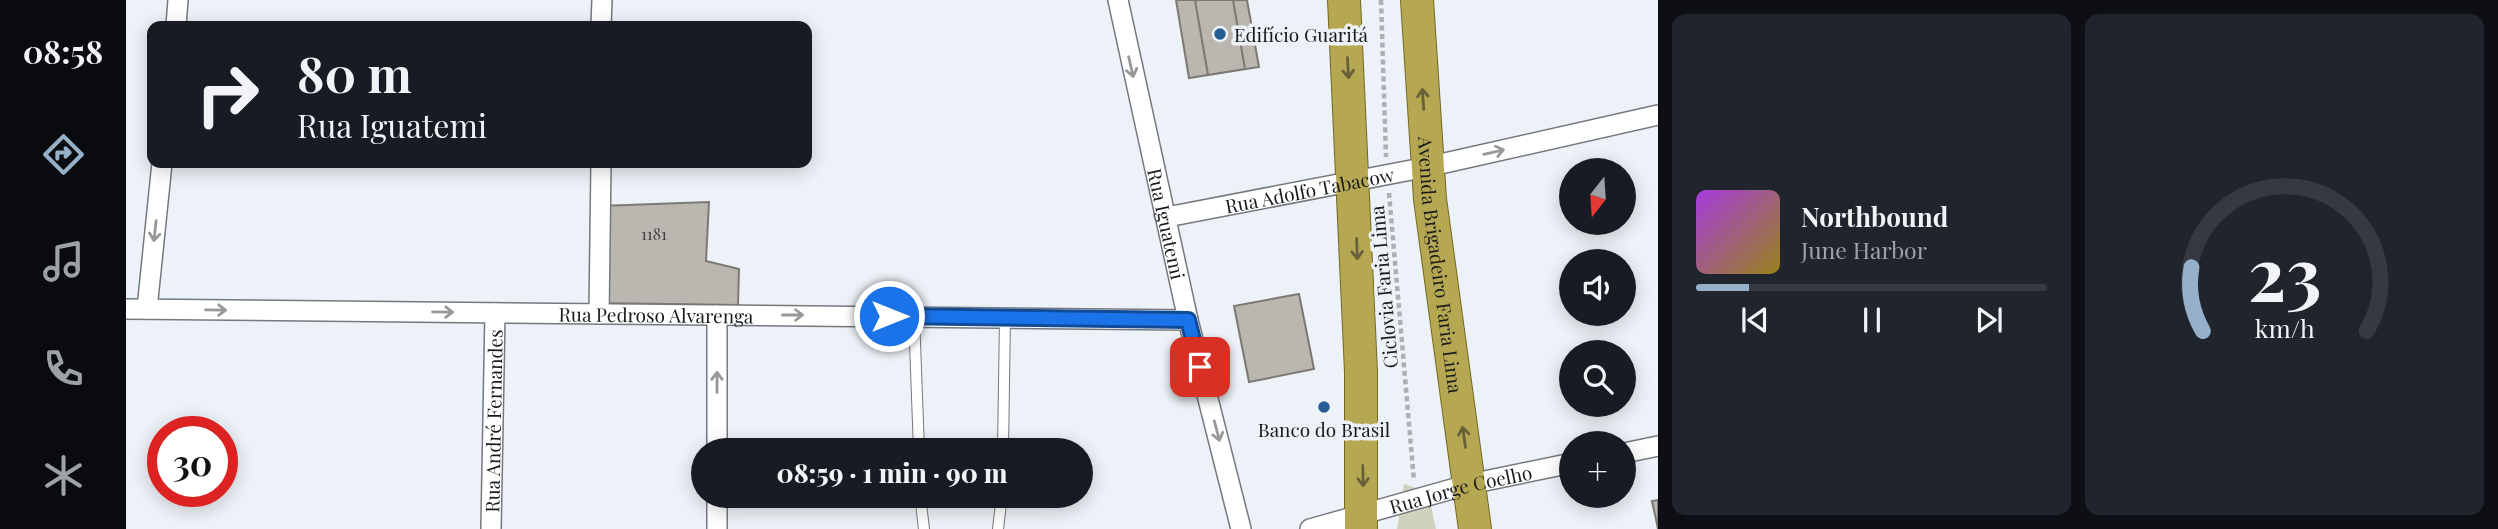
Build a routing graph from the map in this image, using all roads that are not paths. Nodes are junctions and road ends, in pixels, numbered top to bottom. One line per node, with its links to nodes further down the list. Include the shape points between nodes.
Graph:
1 (178, 0): 6 (street)
2 (602, 0): 7 (street)
3 (1118, 0): 13 (street, Rua Iguatemi, one-way to 13)
4 (1345, 0): 12 (highway, one-way to 12)
5 (1417, 0): 9 (highway, Avenida Brigadeiro Faria Lima, one-way to 5)
6 (176, 21)
7 (601, 21)
8 (1658, 115): 9 (street, Rua Adolfo Tabacow, one-way to 8)
9 (1427, 167): 12 (street, Rua Adolfo Tabacow); 28 (highway, Avenida Brigadeiro Faria Lima, one-way to 9)
10 (162, 168): 15 (street, one-way to 15)
11 (601, 168): 17 (street)
12 (1354, 180): 13 (street, Rua Adolfo Tabacow); 32 (highway, one-way to 32)
13 (1167, 217): 21 (street, Rua Iguatemi)
14 (126, 309): 15 (street, Rua Pedroso Alvarenga)
15 (148, 309): 16 (street, Rua Pedroso Alvarenga, one-way to 16)
16 (495, 313): 17 (street, Rua Pedroso Alvarenga); 33 (street, Rua André Fernandes)
17 (599, 314): 18 (street, Rua Pedroso Alvarenga)
18 (717, 314): 19 (street, Rua Pedroso Alvarenga, one-way to 19); 22 (street, one-way to 18)
19 (914, 316): 20 (street, Rua Pedroso Alvarenga); 23 (lane)
20 (1005, 317): 21 (street, Rua Pedroso Alvarenga); 24 (lane)
21 (1188, 320): 37 (street, Rua Iguatemi, one-way to 37)
22 (717, 438)
23 (919, 438)
24 (1003, 438)
25 (1658, 446): 26 (street)
26 (1636, 451)
27 (1559, 466): 28 (street, Rua Jorge Coelho)
28 (1471, 484): 32 (street, Rua Jorge Coelho); 39 (highway, Avenida Brigadeiro Faria Lima)
29 (717, 508): 34 (street)
30 (922, 508): 35 (lane)
31 (1000, 508): 36 (lane)
32 (1362, 522): 38 (street, Rua Jorge Coelho)
33 (491, 529)
34 (717, 529)
35 (925, 529)
36 (998, 529)
37 (1241, 529)
38 (1310, 529)
39 (1475, 529)

